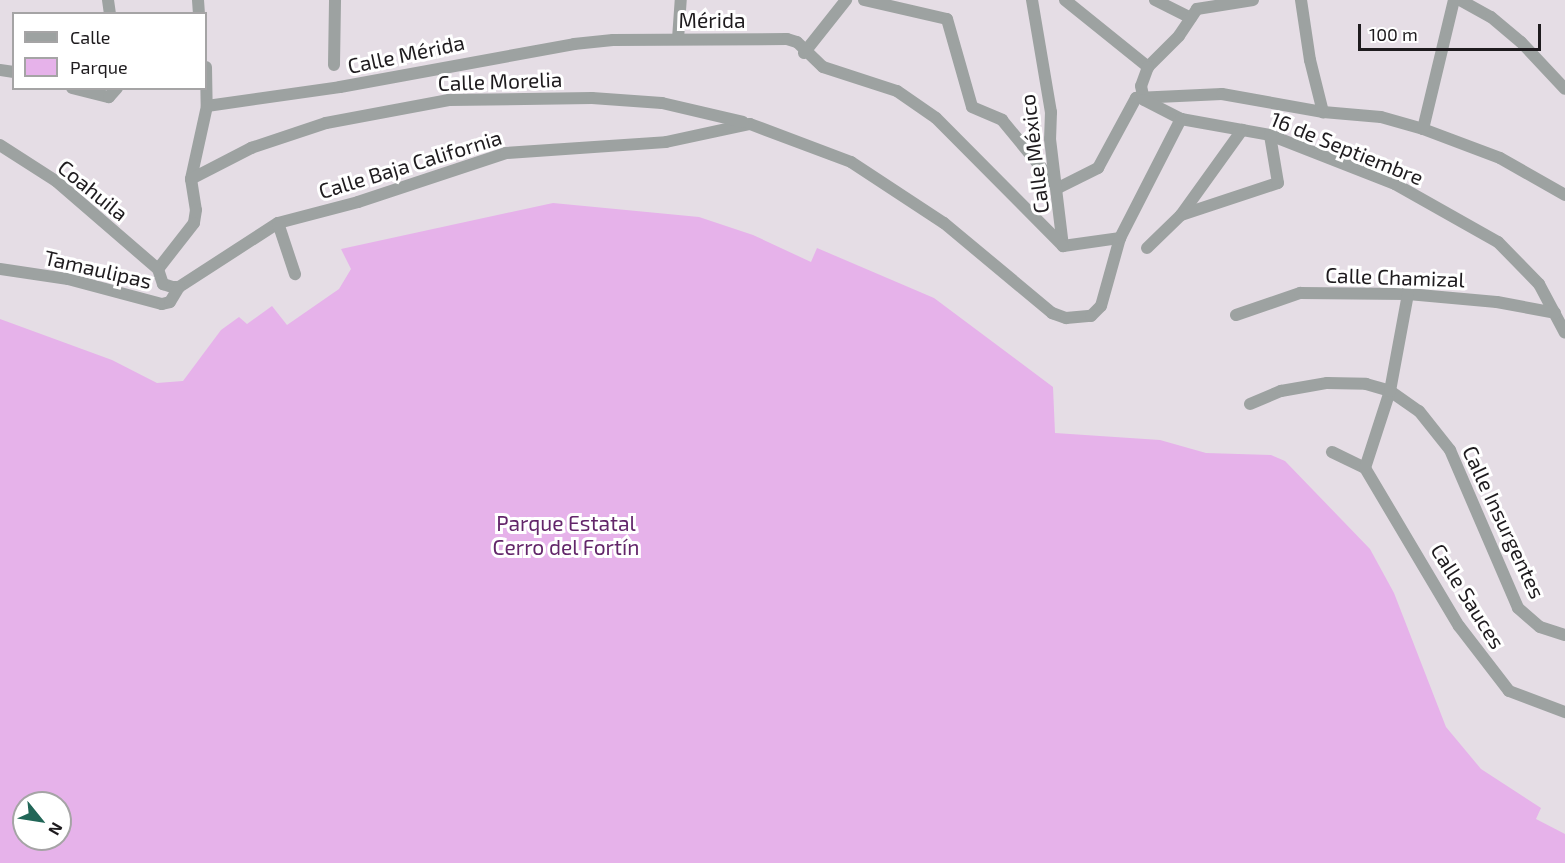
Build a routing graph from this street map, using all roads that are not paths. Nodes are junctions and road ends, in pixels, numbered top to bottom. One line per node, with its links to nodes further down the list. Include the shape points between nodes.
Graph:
1 (335, 0): 17 (street)
2 (681, 0): 14 (street)
3 (846, 0): 16 (street)
4 (864, 0): 33 (street, via 947,19 972,107 1002,120)
5 (1032, 0): 33 (street, Calle México, via 1051,112 1050,139)
6 (1065, 0): 18 (street)
7 (1155, 0): 13 (street)
8 (1253, 0): 12 (street)
9 (1301, 0): 25 (street)
10 (1454, 0): 28 (street)
11 (1460, 0): 19 (street, via 1498,23)
12 (1202, 3): 13 (street)
13 (1191, 18): 18 (street)
14 (678, 39): 15 (street, Mérida); 16 (street, Mérida, via 788,39 797,42)
15 (613, 40): 24 (street, Calle Mérida)
16 (804, 53): 38 (street, Mérida, via 823,67 897,91 936,118)
17 (334, 65)
18 (1148, 67): 23 (street)
19 (1562, 81)
20 (77, 90): 22 (street, via 93,96)
21 (207, 90): 24 (street)
22 (116, 92)
23 (1141, 96): 25 (street, via 1222,94); 26 (street, 16 de Septiembre); 33 (street, via 1132,103 1098,168)
24 (207, 106): 32 (street)
25 (1323, 112): 28 (street, via 1381,117)
26 (1181, 119): 29 (street, 16 de Septiembre); 37 (street)
27 (750, 124): 32 (street, Calle Morelia, via 662,103 592,98 449,99 326,123 251,148); 36 (street, Calle Baja California, via 666,142 506,153 358,202); 37 (street, via 851,162 944,223 1036,303 1066,318 1091,315 1101,306)
28 (1423, 129): 34 (street, via 1500,158)
29 (1242, 130): 30 (street, 16 de Septiembre); 35 (street)
30 (1270, 135): 35 (street, via 1278,183); 45 (street, 16 de Septiembre, via 1395,184 1498,242 1539,284)
31 (0, 145): 41 (street, Coahuila, via 56,181)
32 (191, 179): 41 (street, via 194,223)
33 (1058, 188): 38 (street, Calle México)
34 (1565, 195)
35 (1181, 215): 39 (street)
36 (278, 223): 42 (street); 43 (street, Calle Baja California)
37 (1120, 238): 38 (street)
38 (1064, 246)
39 (1147, 248)
40 (0, 269): 43 (street, Tamaulipas, via 68,279 162,304 170,302)
41 (158, 269): 43 (street, Coahuila, via 163,284)
42 (295, 274)
43 (179, 287)
44 (1408, 294): 45 (street, Calle Chamizal, via 1497,302); 46 (street, Calle Chamizal, via 1300,293); 48 (street)
45 (1556, 314): 47 (street, 16 de Septiembre)
46 (1236, 315)
47 (1565, 333)
48 (1390, 391): 49 (street, Calle Insurgentes, via 1366,384 1327,383 1281,391); 51 (street); 52 (street, Calle Insurgentes, via 1419,411 1450,450 1518,608 1540,627)
49 (1250, 404)
50 (1332, 452): 51 (street)
51 (1365, 468): 53 (street, Calle Sauces, via 1459,626 1509,691)
52 (1565, 636)
53 (1565, 712)

